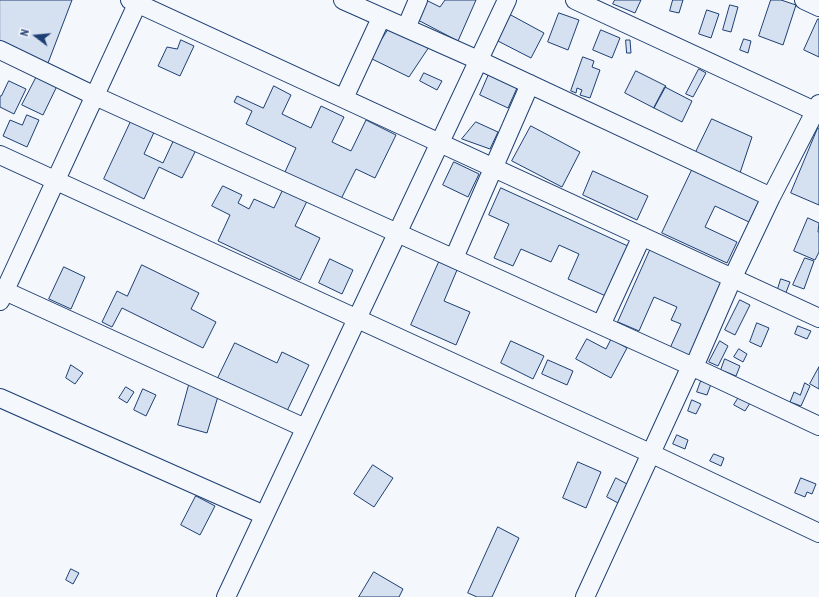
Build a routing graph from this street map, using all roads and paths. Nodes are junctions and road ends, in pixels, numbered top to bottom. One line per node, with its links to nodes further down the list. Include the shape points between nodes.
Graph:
1 (343, 0): 8 (street)
2 (418, 0): 9 (street)
3 (507, 0): 11 (street)
4 (575, 0): 15 (street)
5 (804, 0): 7 (street)
6 (136, 1): 13 (street); 14 (street)
7 (819, 7)
8 (381, 18): 9 (street); 14 (street)
9 (406, 28): 11 (street)
10 (0, 50): 13 (street)
11 (478, 60): 12 (street); 16 (street)
12 (530, 84): 18 (street); 20 (street)
13 (95, 96): 19 (street); 21 (street)
14 (344, 98): 16 (street)
15 (818, 109): 20 (street)
16 (440, 142): 18 (street); 21 (street)
17 (0, 155): 19 (street)
18 (494, 168): 22 (street); 23 (street)
19 (56, 181): 25 (street); 27 (street)
20 (771, 197): 24 (street)
21 (398, 232): 23 (street); 27 (street)
22 (642, 236): 24 (street); 28 (street)
23 (454, 258): 28 (street)
24 (733, 277): 26 (street); 29 (street, via 697,360)
25 (2, 296): 32 (street)
26 (819, 318)
27 (357, 319): 32 (street); 33 (street)
28 (601, 325): 29 (street)
29 (691, 366): 31 (street); 33 (street)
30 (0, 398): 34 (street)
31 (819, 426)
32 (305, 428): 34 (street)
33 (650, 453): 35 (street); 37 (street)
34 (264, 515): 36 (street)
35 (819, 533)
36 (226, 597)
37 (585, 597)

